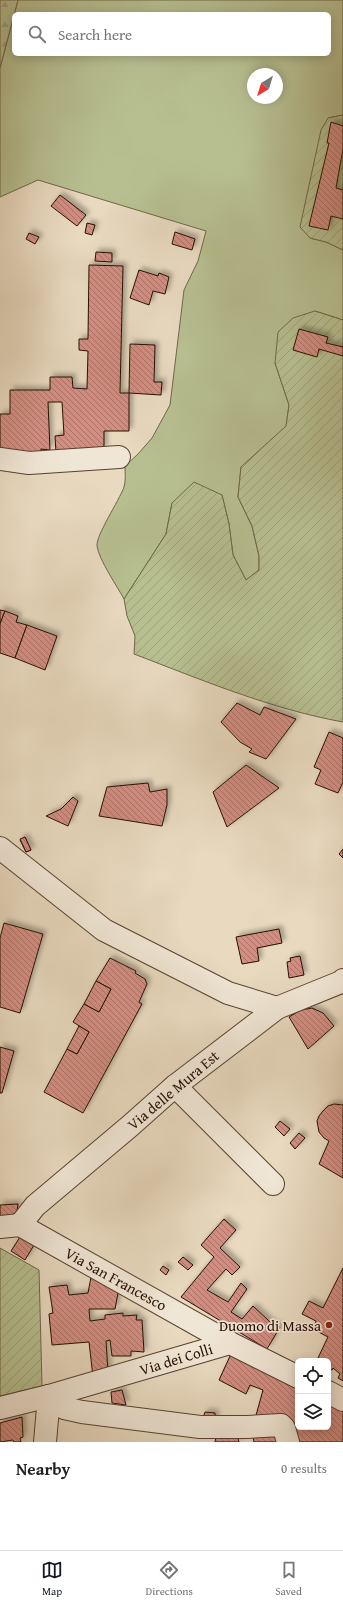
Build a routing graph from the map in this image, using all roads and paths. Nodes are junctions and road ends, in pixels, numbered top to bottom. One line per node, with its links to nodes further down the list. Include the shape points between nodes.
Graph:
1 (119, 457): 2 (street, via 29,463)
2 (0, 459)
3 (0, 848): 5 (street, via 104,930 228,993)
4 (342, 982): 5 (street, Via delle Mura Est)
5 (277, 1008): 6 (street, Via delle Mura Est)
6 (175, 1086): 7 (street); 8 (street, Via delle Mura Est)
7 (273, 1184)
8 (10, 1226): 9 (street, Via San Francesco)
9 (230, 1343): 10 (street, Via dei Colli); 12 (street, Via dei Colli)
10 (295, 1376)
11 (331, 1394): 13 (street)
12 (49, 1396): 14 (street, Via dei Colli); 15 (street); 16 (street, via 64,1408 82,1412 200,1427 282,1425)
13 (343, 1400)
14 (0, 1408)
15 (45, 1442)
16 (288, 1442)

